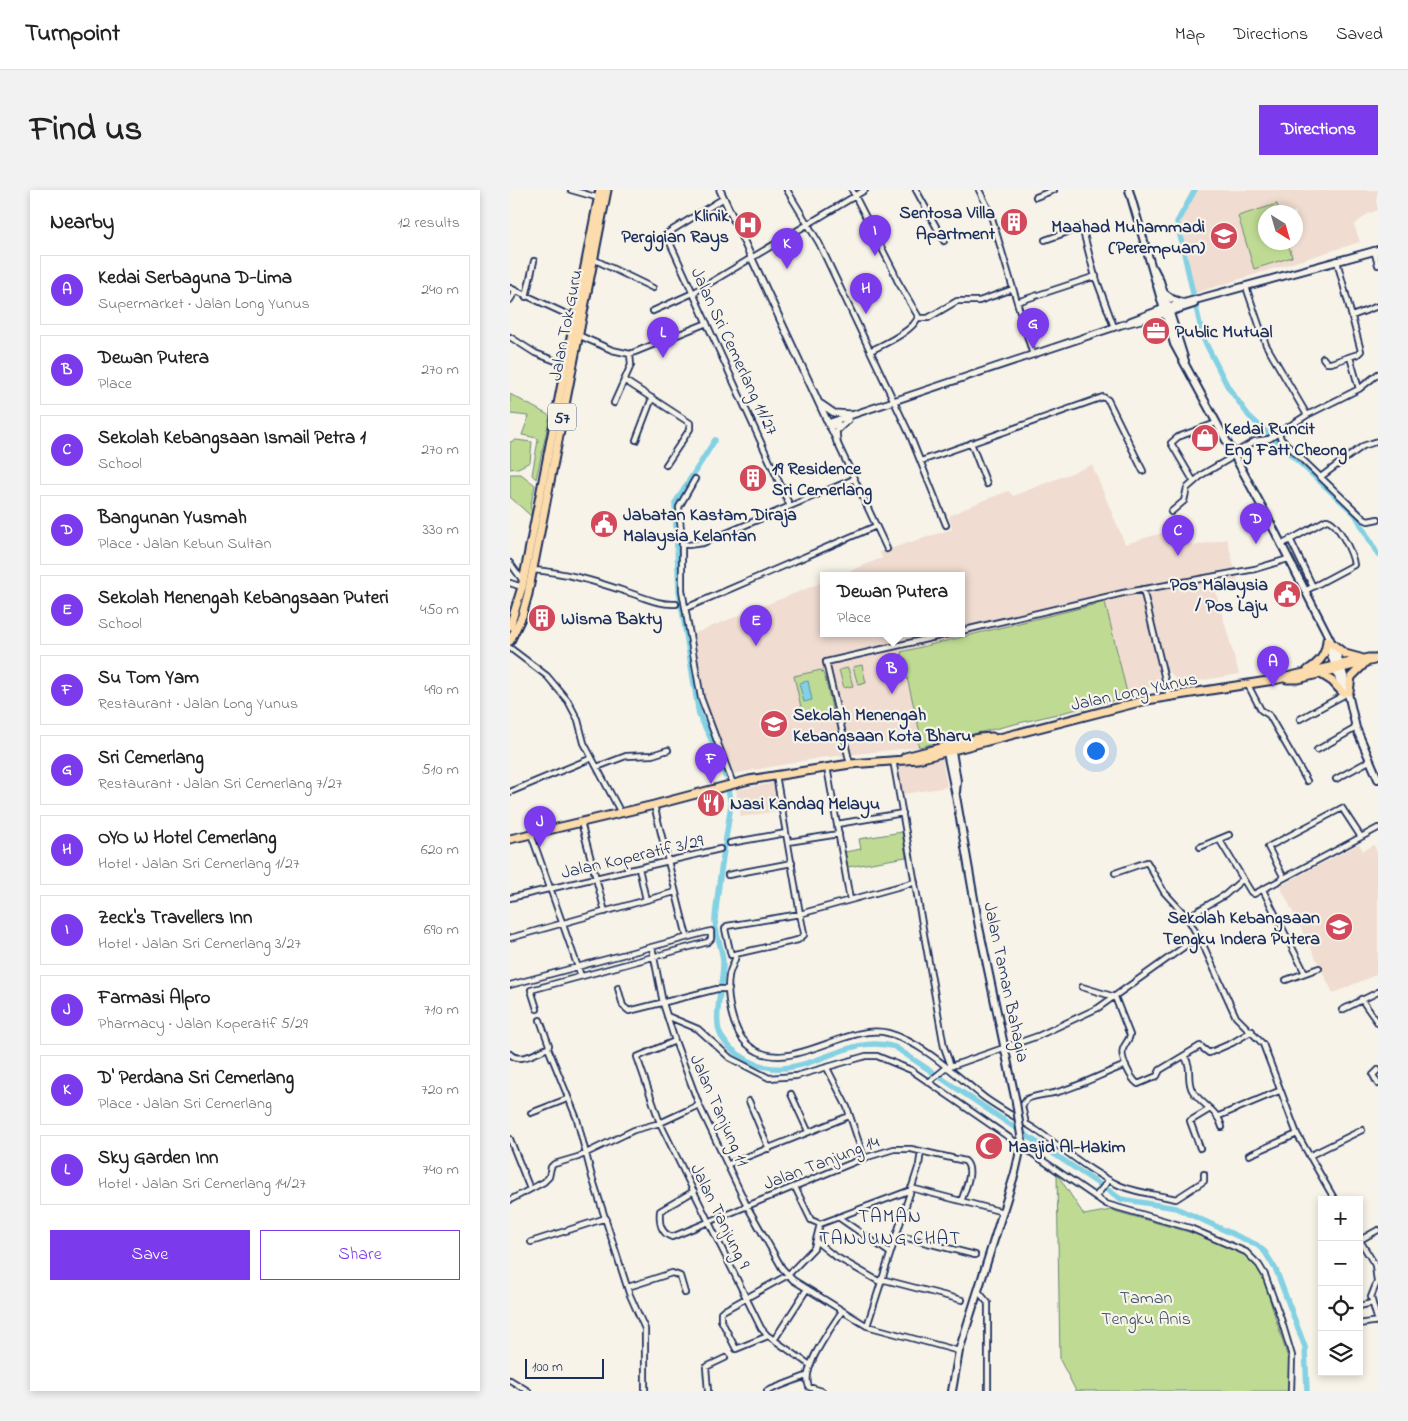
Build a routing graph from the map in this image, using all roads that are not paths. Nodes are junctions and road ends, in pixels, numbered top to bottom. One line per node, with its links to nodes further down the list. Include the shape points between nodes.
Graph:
1 (571, 190): 14 (street)
2 (600, 190): 14 (main road, Jalan Tok Guru / 57)
3 (607, 190): 21 (main road, Jalan Tok Guru / 57)
4 (720, 190): 15 (street)
5 (787, 190): 16 (street)
6 (852, 190): 12 (street)
7 (865, 190): 12 (street)
8 (916, 190): 18 (street)
9 (979, 190): 30 (street, via 990,212)
10 (1054, 190): 13 (street)
11 (1129, 190): 24 (main road)
12 (856, 196): 16 (street); 43 (street)
13 (1036, 197)
14 (599, 198): 42 (main road, Jalan Tok Guru / 57)
15 (724, 198): 20 (street); 33 (street, Jalan Sri Cemerlang 11/27, via 666,234)
16 (808, 224): 20 (street); 49 (street)
17 (1045, 240): 26 (street, via 1082,227)
18 (944, 241)
19 (1376, 250): 23 (main road); 25 (street)
20 (753, 258): 33 (street); 60 (street)
21 (593, 259): 29 (street); 47 (main road, Jalan Tok Guru / 57)
22 (534, 261): 34 (street)
23 (1337, 261): 27 (main road); 41 (street)
24 (1150, 262): 32 (main road); 40 (main road)
25 (1378, 265)
26 (1096, 276): 36 (street); 46 (street)
27 (1246, 287): 37 (main road); 65 (street, via 1266,345)
28 (510, 288): 31 (street)
29 (653, 288)
30 (1013, 289): 36 (street); 43 (street, via 979,302 957,301 928,318)
31 (515, 292): 34 (street); 35 (street)
32 (1163, 292): 37 (main road); 40 (main road)
33 (693, 293): 39 (street); 44 (street, Jalan Sri Cemerlang 11/27)
34 (526, 296): 42 (street)
35 (510, 300)
36 (1017, 302): 51 (street)
37 (1187, 304): 40 (main road); 45 (main road, via 1177,315)
38 (1378, 306): 41 (street)
39 (653, 311)
40 (1166, 311): 45 (main road); 46 (street); 55 (main road, via 1174,344)
41 (1352, 316): 52 (street, via 1362,351)
42 (575, 318): 54 (main road, Jalan Tok Guru / 57)
43 (918, 318): 49 (street, via 895,339)
44 (707, 323): 50 (street); 83 (street, Jalan Sri Cemerlang 11/27)
45 (1174, 326): 55 (main road)
46 (1114, 327): 51 (street)
47 (578, 335): 50 (street); 94 (main road, Jalan Tok Guru / 57)
48 (510, 337): 54 (street, via 534,353)
49 (870, 351): 61 (street)
50 (630, 354): 57 (street, via 631,365)
51 (1034, 355): 61 (street)
52 (1350, 357): 53 (street, via 1329,364); 58 (street)
53 (1323, 358)
54 (566, 365): 96 (main road, Jalan Tok Guru / 57)
55 (1187, 367): 67 (main road)
56 (1378, 374): 58 (street)
57 (624, 380): 59 (street); 62 (street)
58 (1359, 389): 65 (street)
59 (652, 398): 70 (street); 76 (street, via 691,425)
60 (818, 401): 64 (street, via 834,413); 68 (street)
61 (893, 402): 63 (street); 75 (street)
62 (614, 403)
63 (868, 411): 64 (street); 66 (street)
64 (855, 414): 68 (street)
65 (1307, 415): 69 (street)
66 (848, 420): 68 (street); 72 (street, via 836,431)
67 (1216, 423): 74 (main road); 81 (street, via 1178,437 1171,443)
68 (829, 425): 72 (street)
69 (1276, 432): 74 (street); 78 (street)
70 (636, 440)
71 (1378, 441): 78 (street, via 1363,446)
72 (837, 442): 79 (street)
73 (971, 443): 75 (street); 77 (street, via 1105,397); 82 (street)
74 (1233, 454): 81 (street); 90 (main road)
75 (921, 461): 86 (street)
76 (666, 465)
77 (1143, 471)
78 (1322, 476): 85 (street, via 1368,521)
79 (854, 479): 83 (street); 87 (street)
80 (695, 480): 89 (street, via 679,507)
81 (1194, 482): 84 (street, via 1186,490 1184,501)
82 (986, 484)
83 (790, 506): 89 (street, via 703,543)
84 (1171, 512)
85 (1378, 519)
86 (946, 525)
87 (876, 526): 91 (street); 102 (street)
88 (1290, 539): 90 (street); 97 (street); 97 (street, via 1328,520 1339,530 1354,565)
89 (682, 543): 102 (street, via 682,586)
90 (1281, 545): 92 (main road)
91 (887, 549)
92 (1288, 559): 98 (street, via 1256,569); 99 (main road)
93 (510, 563): 96 (street)
94 (532, 570): 100 (street, via 554,571 662,604); 107 (main road, Jalan Tok Guru / 57, via 522,616)
95 (510, 583): 96 (street)
96 (523, 585): 101 (main road, Jalan Tok Guru / 57)
97 (1314, 587): 99 (street)
98 (1143, 589): 104 (street); 117 (street)
99 (1305, 592): 106 (main road)
100 (676, 604)
101 (514, 607): 103 (main road, Jalan Tok Guru / 57)
102 (686, 608): 133 (street, via 701,698)
103 (510, 626)
104 (965, 630)
105 (935, 637): 126 (street, via 826,662)
106 (1327, 638): 110 (main road, via 1345,654); 111 (main road); 112 (main road, via 1320,661)
107 (510, 641)
108 (510, 648): 123 (street, via 547,676 568,701)
109 (1378, 659): 110 (main road)
110 (1366, 661): 111 (main road); 116 (main road, via 1352,677)
111 (1338, 667): 112 (main road, Jalan Long Yunus); 113 (main road, Jalan Long Yunus); 116 (main road)
112 (1306, 672): 114 (main road, Jalan Long Yunus)
113 (1320, 674): 114 (main road, Jalan Long Yunus); 116 (main road)
114 (1274, 680): 115 (main road, Jalan Long Yunus)
115 (1248, 685): 117 (main road, Jalan Long Yunus); 131 (street)
116 (1345, 693): 118 (street); 119 (main road)
117 (1169, 696): 120 (main road, Jalan Long Yunus, via 1001,736 981,744)
118 (1300, 720)
119 (1356, 728): 122 (street); 125 (main road)
120 (949, 748): 124 (main road, Jalan Long Yunus); 197 (main road, Jalan Taman Bahagia, via 979,927)
121 (668, 750): 128 (street, via 652,755 626,756)
122 (1317, 750)
123 (592, 758): 128 (street); 134 (street)
124 (893, 760): 126 (main road, Jalan Long Yunus); 137 (street)
125 (1369, 762): 130 (main road); 132 (street)
126 (850, 764): 127 (main road, Jalan Long Yunus)
127 (827, 767): 129 (main road, Jalan Long Yunus); 139 (street)
128 (597, 768): 136 (street)
129 (776, 775): 133 (main road, Jalan Long Yunus); 141 (street)
130 (1378, 779)
131 (1307, 780)
132 (1336, 780)
133 (733, 784): 135 (main road, Jalan Long Yunus)
134 (510, 792)
135 (654, 805): 136 (main road, Jalan Long Yunus); 152 (street)
136 (620, 813): 138 (main road, Jalan Long Yunus)
137 (903, 813): 139 (street); 160 (street)
138 (582, 822): 142 (main road, Jalan Long Yunus); 157 (street)
139 (837, 824): 143 (street)
140 (1378, 828): 145 (street)
141 (786, 833): 148 (street); 149 (street)
142 (531, 834): 146 (main road, Jalan Long Yunus); 161 (street)
143 (839, 834): 148 (street); 166 (street)
144 (1229, 835): 147 (street)
145 (1361, 837): 158 (street); 158 (street, via 1342,808 1314,822 1268,847)
146 (510, 839)
147 (1219, 839): 150 (street); 159 (street)
148 (788, 842): 153 (street)
149 (730, 843)
150 (1200, 847)
151 (720, 849): 152 (street, Jalan Koperatif 3/29)
152 (666, 862): 154 (street, Jalan Koperatif 3/29); 163 (street)
153 (792, 863): 156 (street); 168 (street)
154 (639, 868): 157 (street, Jalan Koperatif 3/29); 165 (street)
155 (1115, 873): 169 (street, via 1147,862 1164,892)
156 (728, 875)
157 (596, 878): 161 (street, Jalan Koperatif 3/29); 167 (street)
158 (1284, 878): 162 (street)
159 (1243, 879): 162 (street, via 1252,894); 169 (street, via 1225,895)
160 (915, 882): 166 (street); 202 (street)
161 (550, 889): 164 (street, Jalan Koperatif 3/29); 170 (street)
162 (1263, 890): 179 (street)
163 (675, 892): 165 (street); 171 (street)
164 (510, 898)
165 (646, 900): 167 (street)
166 (850, 900): 168 (street)
167 (605, 912): 170 (street)
168 (800, 914): 175 (street, via 804,933 800,939); 175 (street, via 727,926 730,953)
169 (1187, 917): 172 (street)
170 (562, 923): 173 (street); 177 (street)
171 (687, 937): 174 (street); 176 (street, via 711,931 708,942)
172 (1198, 937): 187 (street); 195 (street, via 1236,1016)
173 (510, 938)
174 (652, 947): 176 (street, Jalan Tanjung 11); 177 (street)
175 (736, 955): 185 (street)
176 (654, 956): 180 (street); 189 (street, Jalan Tanjung 11)
177 (577, 967): 180 (street); 182 (street)
178 (1319, 968): 179 (street)
179 (1305, 973): 181 (street)
180 (581, 976): 190 (street, via 531,990)
181 (1286, 980)
182 (510, 985)
183 (1082, 987): 187 (street)
184 (618, 988): 189 (street, via 629,1011)
185 (729, 989): 189 (street, via 719,988); 202 (street, via 741,1037 748,1045 768,1055 792,1055 832,1041 877,1032 897,1037)
186 (1378, 992): 188 (street)
187 (1115, 997): 197 (street, via 1072,1021); 201 (street, via 1130,1035 1122,1051)
188 (1361, 999): 191 (street); 194 (street)
189 (663, 1003): 192 (street, Jalan Tanjung 11)
190 (537, 1009)
191 (1342, 1010)
192 (667, 1016): 196 (street, Jalan Tanjung 11); 203 (street, via 698,1029 730,1058 760,1075 785,1078)
193 (540, 1020): 198 (street)
194 (1378, 1023)
195 (1252, 1031): 200 (street, via 1209,1053 1200,1046); 207 (street, via 1262,1044)
196 (675, 1042): 211 (street, Jalan Tanjung 11); 216 (street, Jalan Tanjung 9, via 637,1057)
197 (1004, 1047): 202 (street); 242 (main road, Jalan Taman Bahagia, bridge, via 1022,1142)
198 (548, 1048): 199 (street, via 522,1058); 209 (street)
199 (510, 1054)
200 (1184, 1056): 201 (street, via 1160,1070 1157,1076 1138,1084); 212 (street, via 1190,1065 1191,1088)
201 (1126, 1065): 217 (street, via 1094,1077 1087,1083 1027,1099 1022,1106)
202 (948, 1067): 205 (street); 217 (street, via 999,1108)
203 (827, 1068): 205 (street, via 866,1056 877,1056); 214 (street, via 845,1101)
204 (1378, 1070): 206 (street, via 1373,1075)
205 (931, 1080): 237 (street, via 956,1103)
206 (1378, 1084)
207 (1279, 1091): 215 (street); 221 (street)
208 (791, 1094): 220 (street)
209 (567, 1099): 213 (street); 226 (street, via 577,1118)
210 (749, 1100): 224 (street)
211 (699, 1104): 216 (street); 230 (street, Jalan Tanjung 11)
212 (1210, 1109): 215 (street); 223 (street, via 1190,1121)
213 (531, 1113)
214 (849, 1116): 220 (street); 229 (street)
215 (1219, 1116): 218 (street)
216 (660, 1122): 226 (street); 236 (street, Jalan Tanjung 9)
217 (1026, 1124): 232 (street)
218 (1222, 1127)
219 (1362, 1130): 228 (street)
220 (808, 1132): 224 (street)
221 (1297, 1134): 227 (street); 228 (street)
222 (510, 1139): 234 (street)
223 (1200, 1148)
224 (769, 1149): 230 (street)
225 (921, 1151): 229 (street, Jalan Tanjung 14, via 894,1149); 235 (street); 240 (street, Jalan Tanjung 14, via 962,1159 968,1164)
226 (587, 1152): 234 (street, via 554,1164 549,1177); 244 (street)
227 (1249, 1155)
228 (1308, 1156): 238 (street)
229 (864, 1158): 233 (street, Jalan Tanjung 14)
230 (729, 1164): 241 (street, Jalan Tanjung 11)
231 (1204, 1174): 232 (street, via 1204,1181 1176,1199)
232 (1107, 1181): 237 (street)
233 (795, 1186): 241 (street, Jalan Tanjung 14); 246 (street, via 811,1220)
234 (530, 1189): 239 (street)
235 (911, 1189): 240 (street); 243 (street); 248 (street)
236 (694, 1191): 245 (street, Jalan Tanjung 9); 245 (street, Jalan Tanjung 14, via 660,1211 660,1227 672,1237)
237 (1096, 1196): 285 (street, via 1118,1209 1218,1238 1246,1252 1254,1260 1265,1275 1290,1345)
238 (1333, 1196)
239 (510, 1200)
240 (962, 1200): 242 (street)
241 (747, 1206): 245 (street, Jalan Tanjung 14); 255 (street, Jalan Tanjung 11)
242 (1003, 1212): 260 (main road, Jalan Taman Bahagia)
243 (838, 1217): 246 (street); 253 (street)
244 (606, 1218): 251 (street); 258 (street)
245 (709, 1222): 262 (street, Jalan Tanjung 9)
246 (820, 1224): 252 (street)
247 (1378, 1230): 249 (street)
248 (896, 1235): 253 (street); 254 (street)
249 (1363, 1238)
250 (1361, 1241): 257 (street, via 1375,1265)
251 (531, 1242)
252 (817, 1242): 255 (street, via 810,1254); 256 (street, via 832,1255)
253 (890, 1253): 256 (street)
254 (975, 1255)
255 (788, 1275): 259 (street, Jalan Tanjung 11); 262 (street)
256 (881, 1280): 263 (street); 270 (street)
257 (1377, 1282): 264 (street)
258 (628, 1288): 261 (street, via 675,1273 680,1276); 279 (street, via 645,1328)
259 (807, 1289): 266 (street, Jalan Tanjung 11); 272 (street)
260 (978, 1291): 273 (main road, Jalan Taman Bahagia); 284 (street, via 988,1303)
261 (685, 1293)
262 (745, 1297): 271 (street, Jalan Tanjung 9); 271 (street, via 722,1310 720,1316 736,1349)
263 (962, 1300)
264 (1372, 1302): 265 (street); 267 (street)
265 (1363, 1305)
266 (842, 1311): 270 (street, Jalan Tanjung 11); 275 (street)
267 (1377, 1311): 268 (street)
268 (1378, 1322): 269 (street)
269 (1363, 1324)
270 (867, 1326): 273 (street, Jalan Tanjung 11)
271 (768, 1336): 272 (street, Jalan Tanjung 9)
272 (774, 1340): 275 (street, Jalan Tanjung 9)
273 (959, 1351): 283 (main road, Jalan Taman Bahagia)
274 (725, 1358): 280 (street, via 706,1366)
275 (810, 1365): 276 (street)
276 (806, 1376): 281 (street); 282 (street, via 809,1387)
277 (510, 1380): 278 (street)
278 (528, 1391)
279 (645, 1391)
280 (708, 1391)
281 (767, 1391)
282 (822, 1391)
283 (952, 1391)
284 (988, 1391)
285 (1291, 1391)

